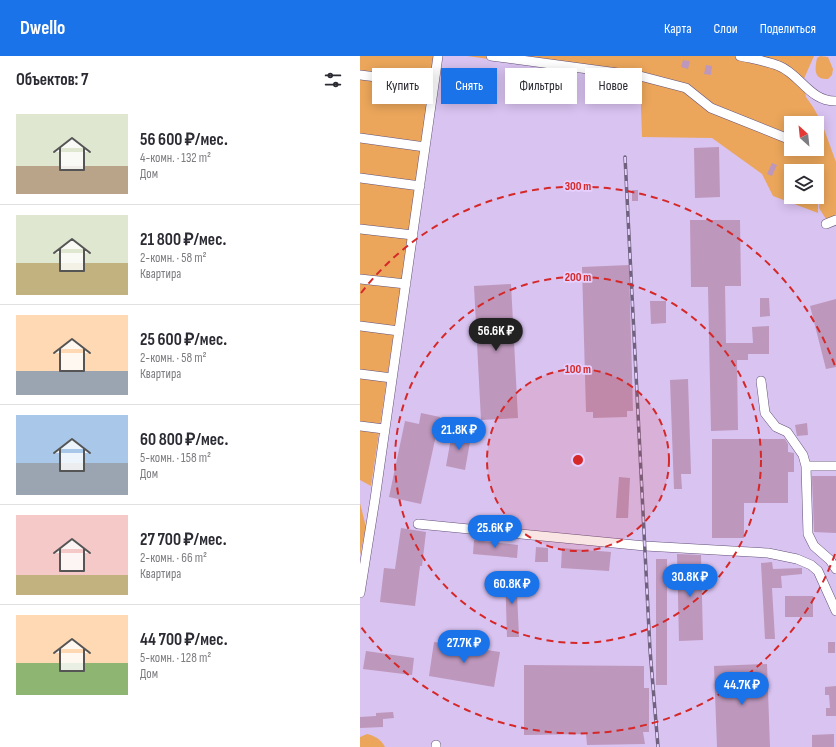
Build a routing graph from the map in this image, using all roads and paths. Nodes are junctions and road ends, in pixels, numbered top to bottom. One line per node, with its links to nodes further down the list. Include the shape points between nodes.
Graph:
1 (438, 56): 5 (lane)
2 (491, 56): 7 (lane, via 640,76 686,88 711,108)
3 (740, 56): 6 (lane, via 780,66 819,97)
4 (360, 75): 5 (lane)
5 (434, 84): 9 (lane)
6 (836, 101)
7 (784, 137)
8 (360, 138): 9 (lane)
9 (425, 146): 11 (lane)
10 (360, 178): 11 (lane)
11 (420, 186): 15 (lane)
12 (836, 220): 13 (lane)
13 (826, 224)
14 (360, 229): 15 (lane)
15 (412, 235): 17 (lane)
16 (360, 279): 17 (lane)
17 (406, 284): 19 (lane)
18 (360, 326): 19 (lane)
19 (399, 331): 21 (lane)
20 (360, 374): 21 (lane)
21 (392, 378): 24 (lane)
22 (761, 381): 25 (lane, via 765,413 776,427 787,432 803,455)
23 (360, 426): 24 (lane)
24 (384, 429): 29 (lane)
25 (806, 466): 26 (lane); 28 (lane, via 808,534 814,546)
26 (836, 466)
27 (418, 524): 30 (lane, via 645,546 768,553 797,559 818,571)
28 (836, 568)
29 (360, 593)
30 (836, 612)

